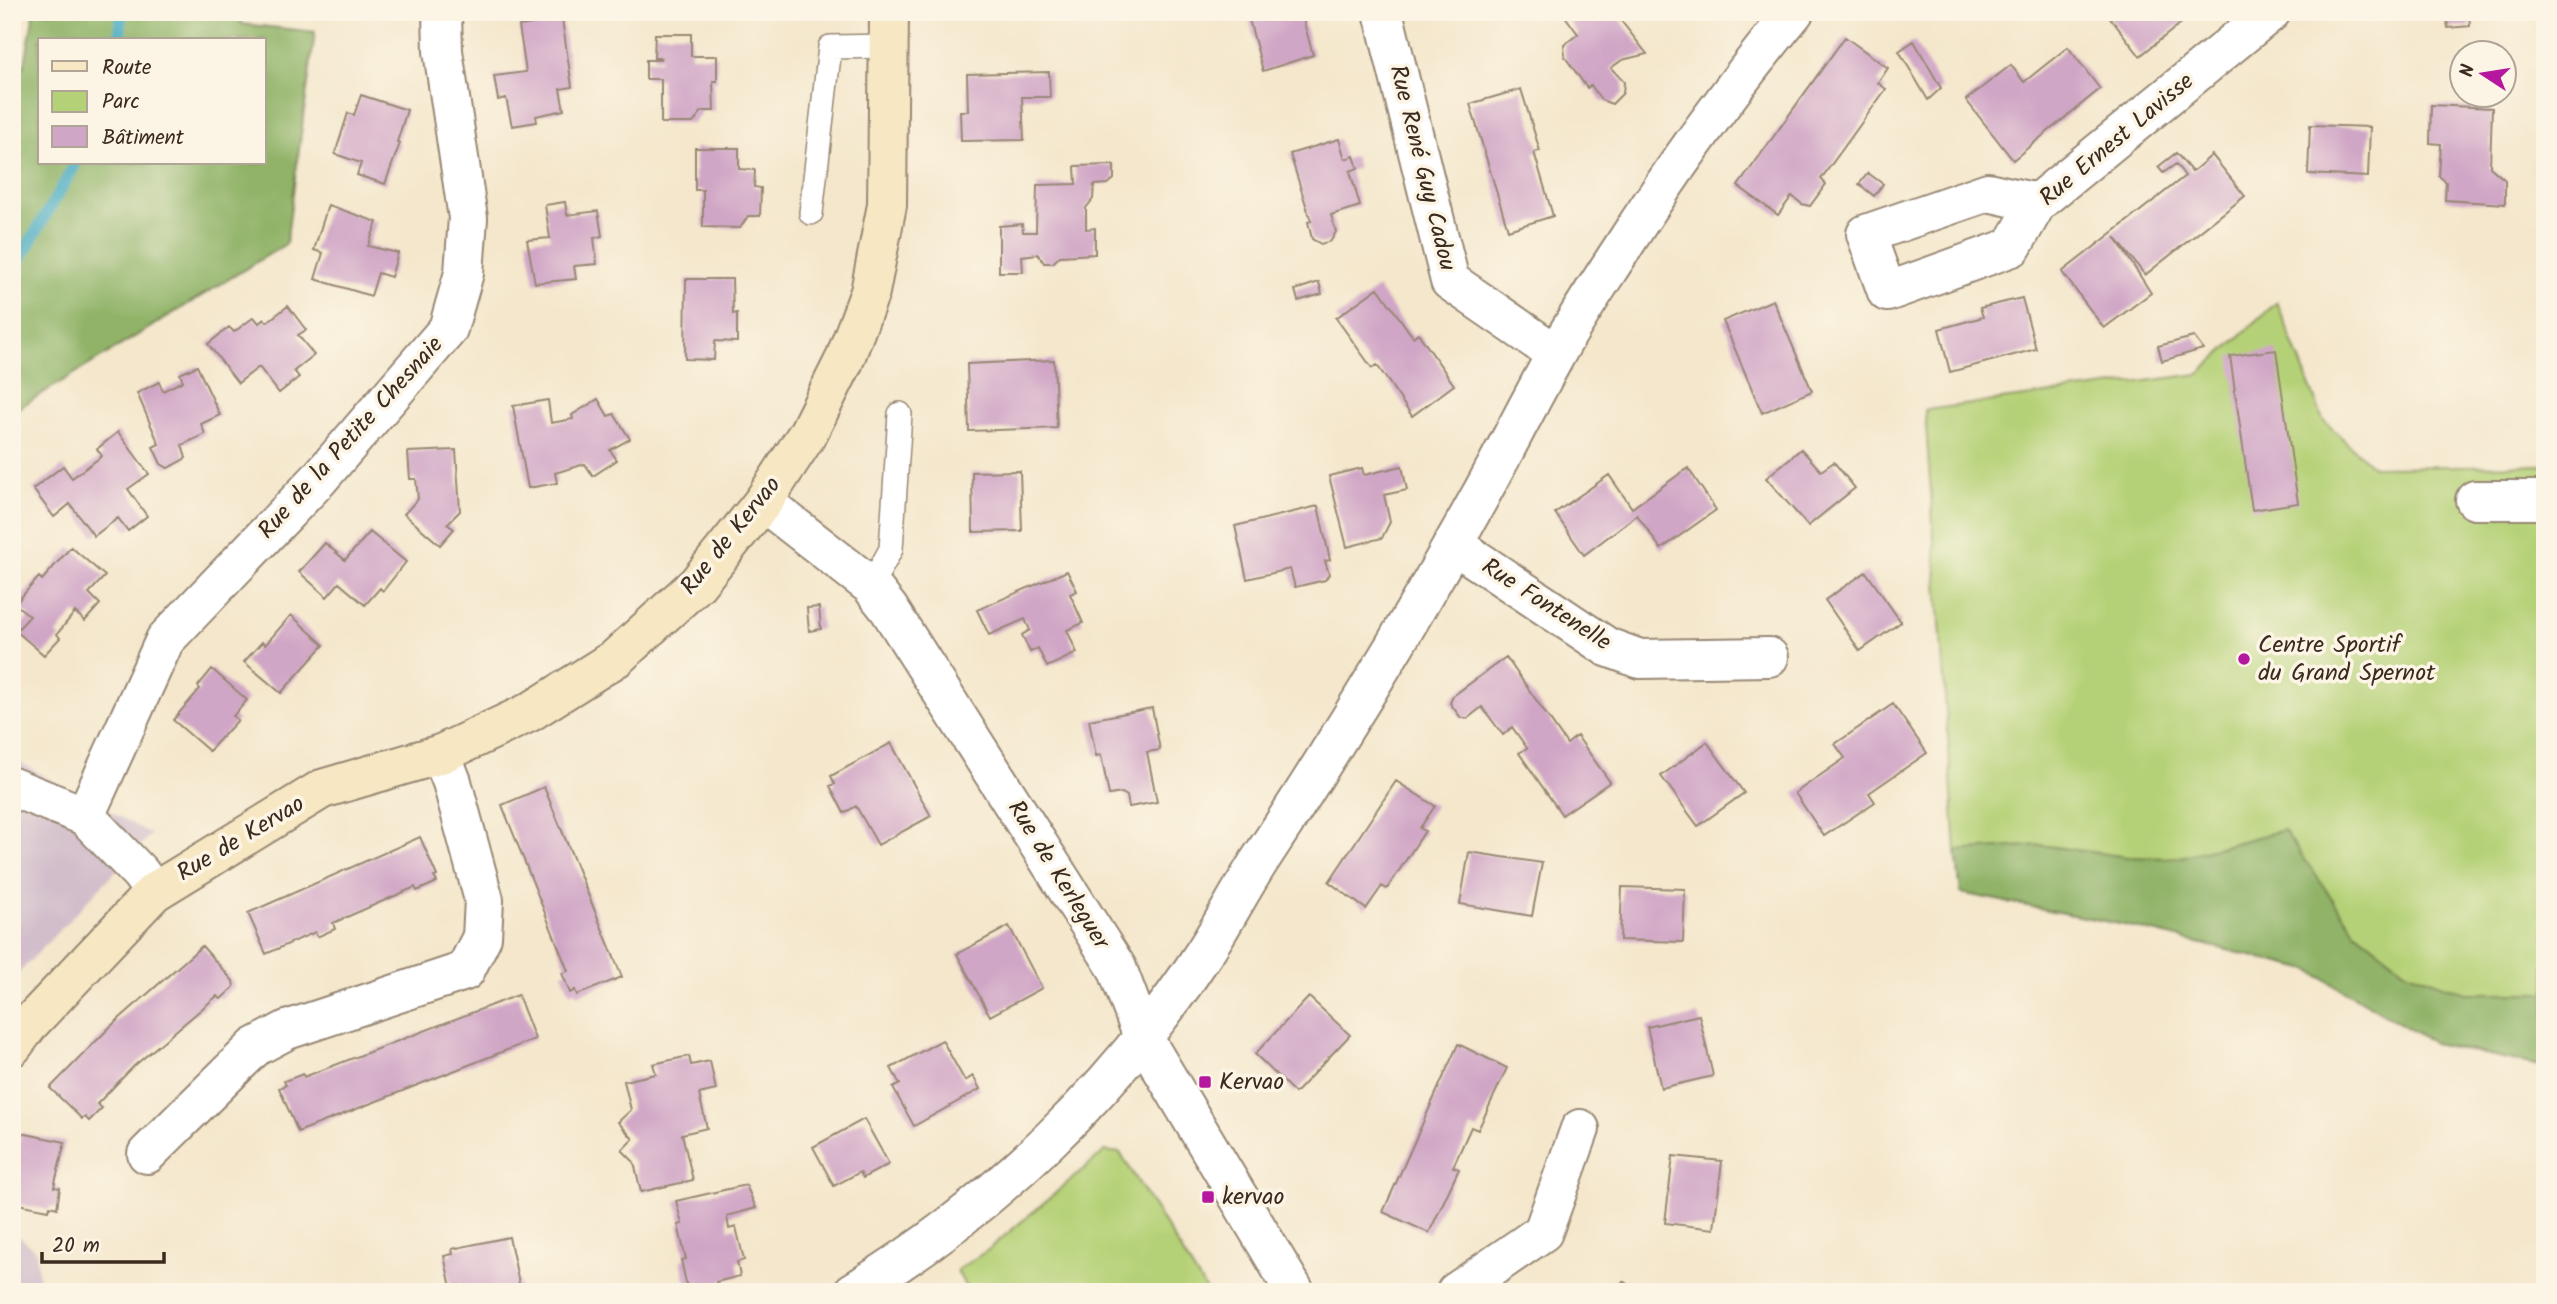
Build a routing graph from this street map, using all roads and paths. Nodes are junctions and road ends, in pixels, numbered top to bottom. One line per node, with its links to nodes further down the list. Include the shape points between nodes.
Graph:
1 (442, 12): 18 (street, Rue de la Petite Chesnaie, via 443,51 468,219 464,273 448,329 318,480 165,639)
2 (1383, 12): 8 (street, Rue René Guy Cadou, via 1450,281)
3 (1794, 12): 8 (street, via 1663,185)
4 (2271, 12): 6 (street, Rue Ernest Lavisse)
5 (890, 29): 7 (lane, via 830,47); 12 (main road, Rue de Kervao, via 887,205 870,292 844,361 808,433)
6 (2037, 203): 6 (street, Rue Ernest Lavisse, via 1988,192 1866,234 1887,292 2012,247)
7 (811, 213)
8 (1556, 354): 13 (street)
9 (901, 414): 14 (lane, via 891,549)
10 (2475, 500): 11 (street)
11 (2545, 500)
12 (763, 502): 14 (street, Rue de Kerleguer); 16 (main road, Rue de Kervao, via 697,584 616,658 530,712)
13 (1453, 544): 15 (street, Rue Fontenelle, via 1606,647 1640,659); 20 (street, via 1332,752 1204,953)
14 (871, 586): 20 (street, Rue de Kerleguer, via 1117,968)
15 (1769, 657)
16 (441, 754): 19 (main road, Rue de Kervao, via 322,789); 23 (street, via 453,782 484,900 482,937 465,971 287,1030 255,1047)
17 (12, 787): 18 (street, Rue de Kervao)
18 (85, 816): 19 (street, Rue de Kervao)
19 (154, 892): 21 (main road, Rue de Kervao)
20 (1143, 1037): 24 (street, via 1087,1103 1019,1168 963,1216); 25 (street, Rue de Kerleguer)
21 (12, 1047)
22 (1580, 1129): 26 (street, via 1543,1232)
23 (147, 1154)
24 (853, 1292)
25 (1295, 1292)
26 (1456, 1292)

